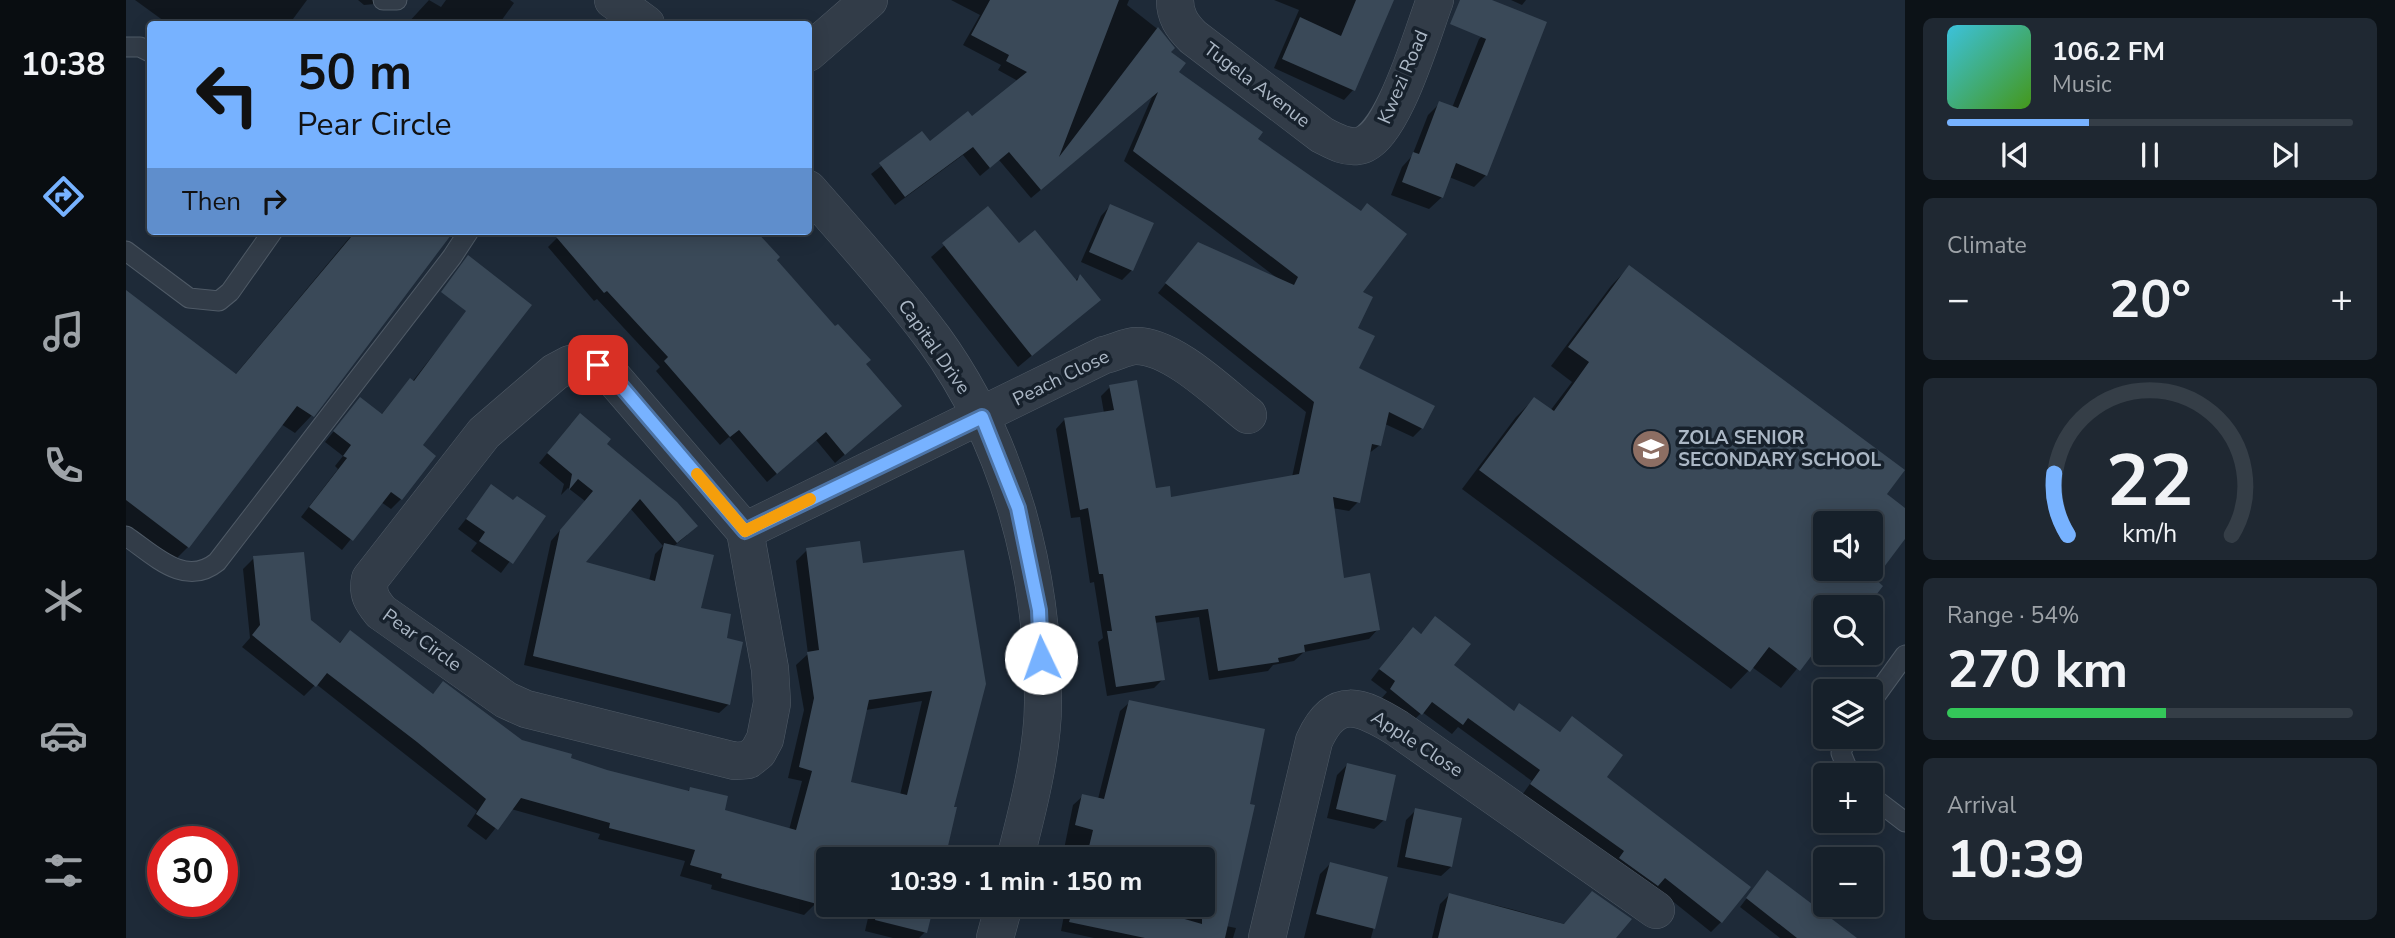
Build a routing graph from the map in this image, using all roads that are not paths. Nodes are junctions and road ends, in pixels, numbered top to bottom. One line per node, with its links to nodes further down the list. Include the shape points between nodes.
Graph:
1 (383, 0): 2 (lane)
2 (397, 0)
3 (613, 0): 7 (street)
4 (869, 0): 10 (street)
5 (1175, 0): 11 (street, Tugela Avenue, via 1182,26 1193,37 1322,135 1343,145)
6 (1435, 0): 11 (street, Kwezi Road, via 1389,119 1376,138)
7 (642, 21)
8 (126, 47): 9 (lane)
9 (147, 50)
10 (812, 50)
11 (1360, 146)
12 (812, 194): 17 (street, Capital Drive, via 934,340)
13 (270, 235): 15 (lane, via 219,301 189,298)
14 (466, 235): 19 (lane, via 217,562 206,571 191,574 176,570)
15 (126, 251)
16 (1248, 415): 17 (street, Peach Close, via 1186,367 1161,352 1136,346 1104,355)
17 (982, 417): 18 (street); 24 (street, Capital Drive, via 1018,508 1039,610 1044,706)
18 (745, 531): 18 (street, Pear Circle, via 772,704 765,739 748,760 735,761 526,709 506,700 381,612 368,590 369,579 465,455 570,363 598,365 610,373)
19 (126, 536)
20 (1905, 655): 21 (lane)
21 (1883, 685)
22 (1883, 805): 23 (lane)
23 (1905, 822)
24 (1018, 847)
25 (1656, 910): 28 (street, Apple Close, via 1398,728 1373,713 1350,707 1322,721 1314,741)
26 (1001, 917): 27 (street)
27 (995, 938)
28 (1267, 938)

